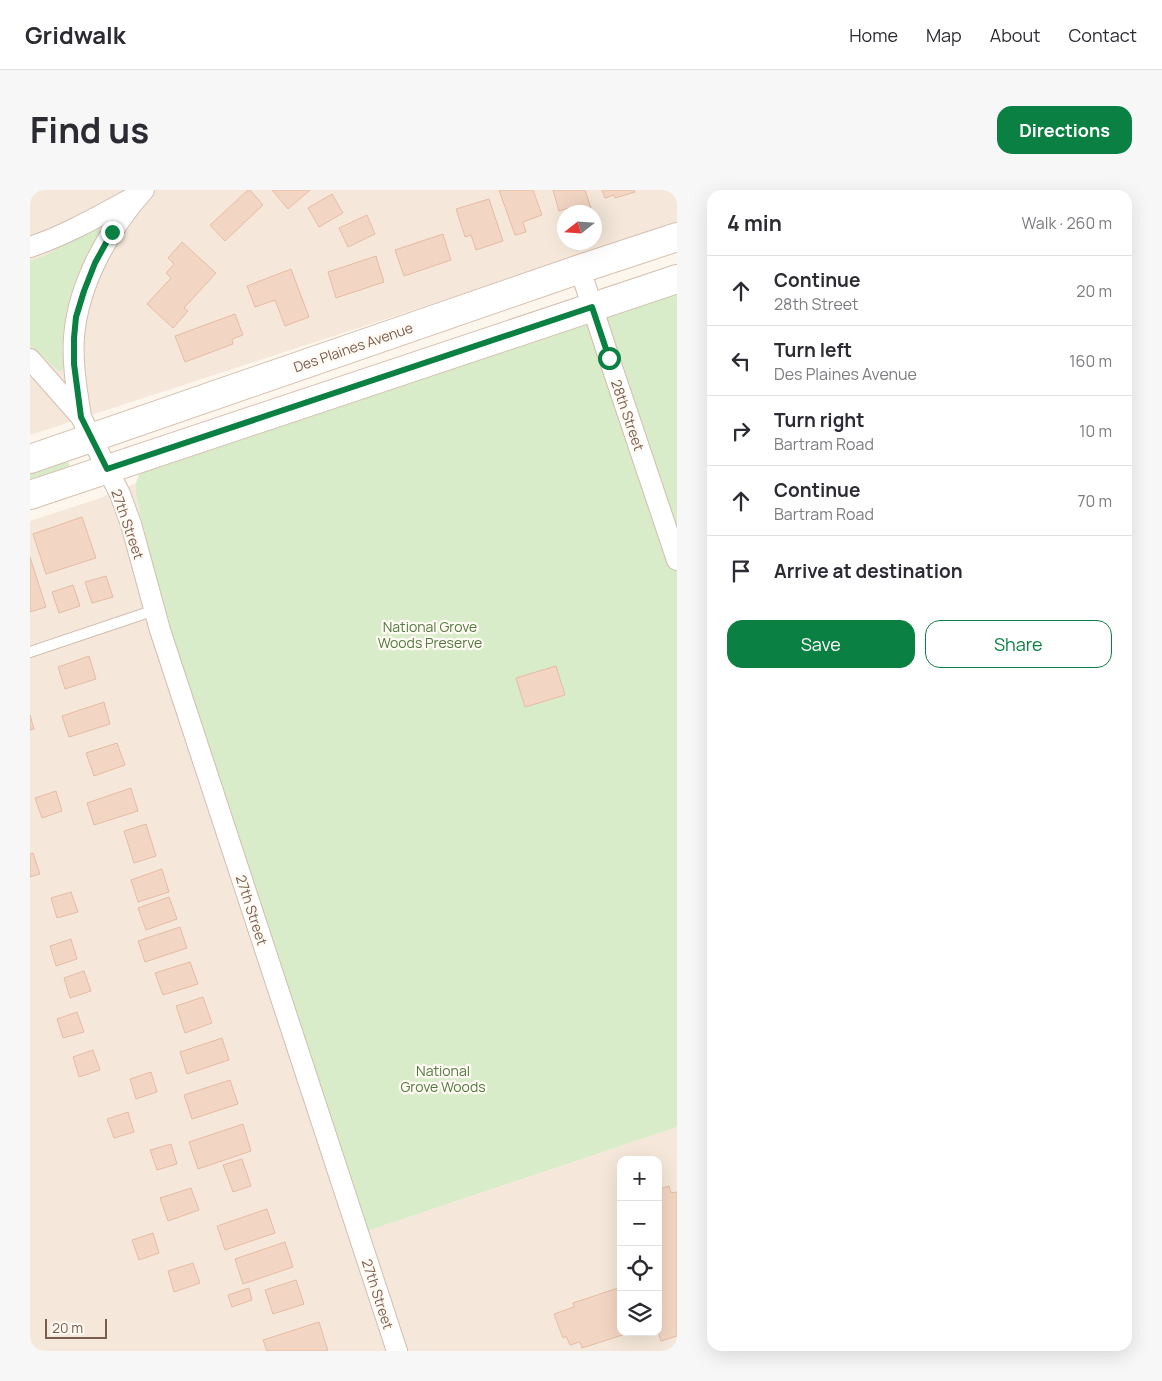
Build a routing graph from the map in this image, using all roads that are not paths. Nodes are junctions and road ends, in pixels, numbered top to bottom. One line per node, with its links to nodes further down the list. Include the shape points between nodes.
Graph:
1 (143, 191): 3 (street, via 83,225); 8 (street, via 122,217 95,263 76,317 74,364)
2 (677, 237): 4 (street, Des Plaines Avenue)
3 (30, 247)
4 (580, 269): 6 (street, 28th Street); 8 (street, Des Plaines Avenue)
5 (677, 279): 6 (street)
6 (592, 307): 10 (street); 12 (street, 28th Street)
7 (30, 359): 8 (street)
8 (86, 428): 9 (street, Des Plaines Avenue); 10 (street, 27th Street)
9 (30, 459)
10 (107, 469): 11 (street); 13 (street, 27th Street, via 131,524)
11 (30, 495)
12 (677, 560)
13 (155, 610): 14 (lane); 15 (street, 27th Street)
14 (30, 652)
15 (397, 1351)

